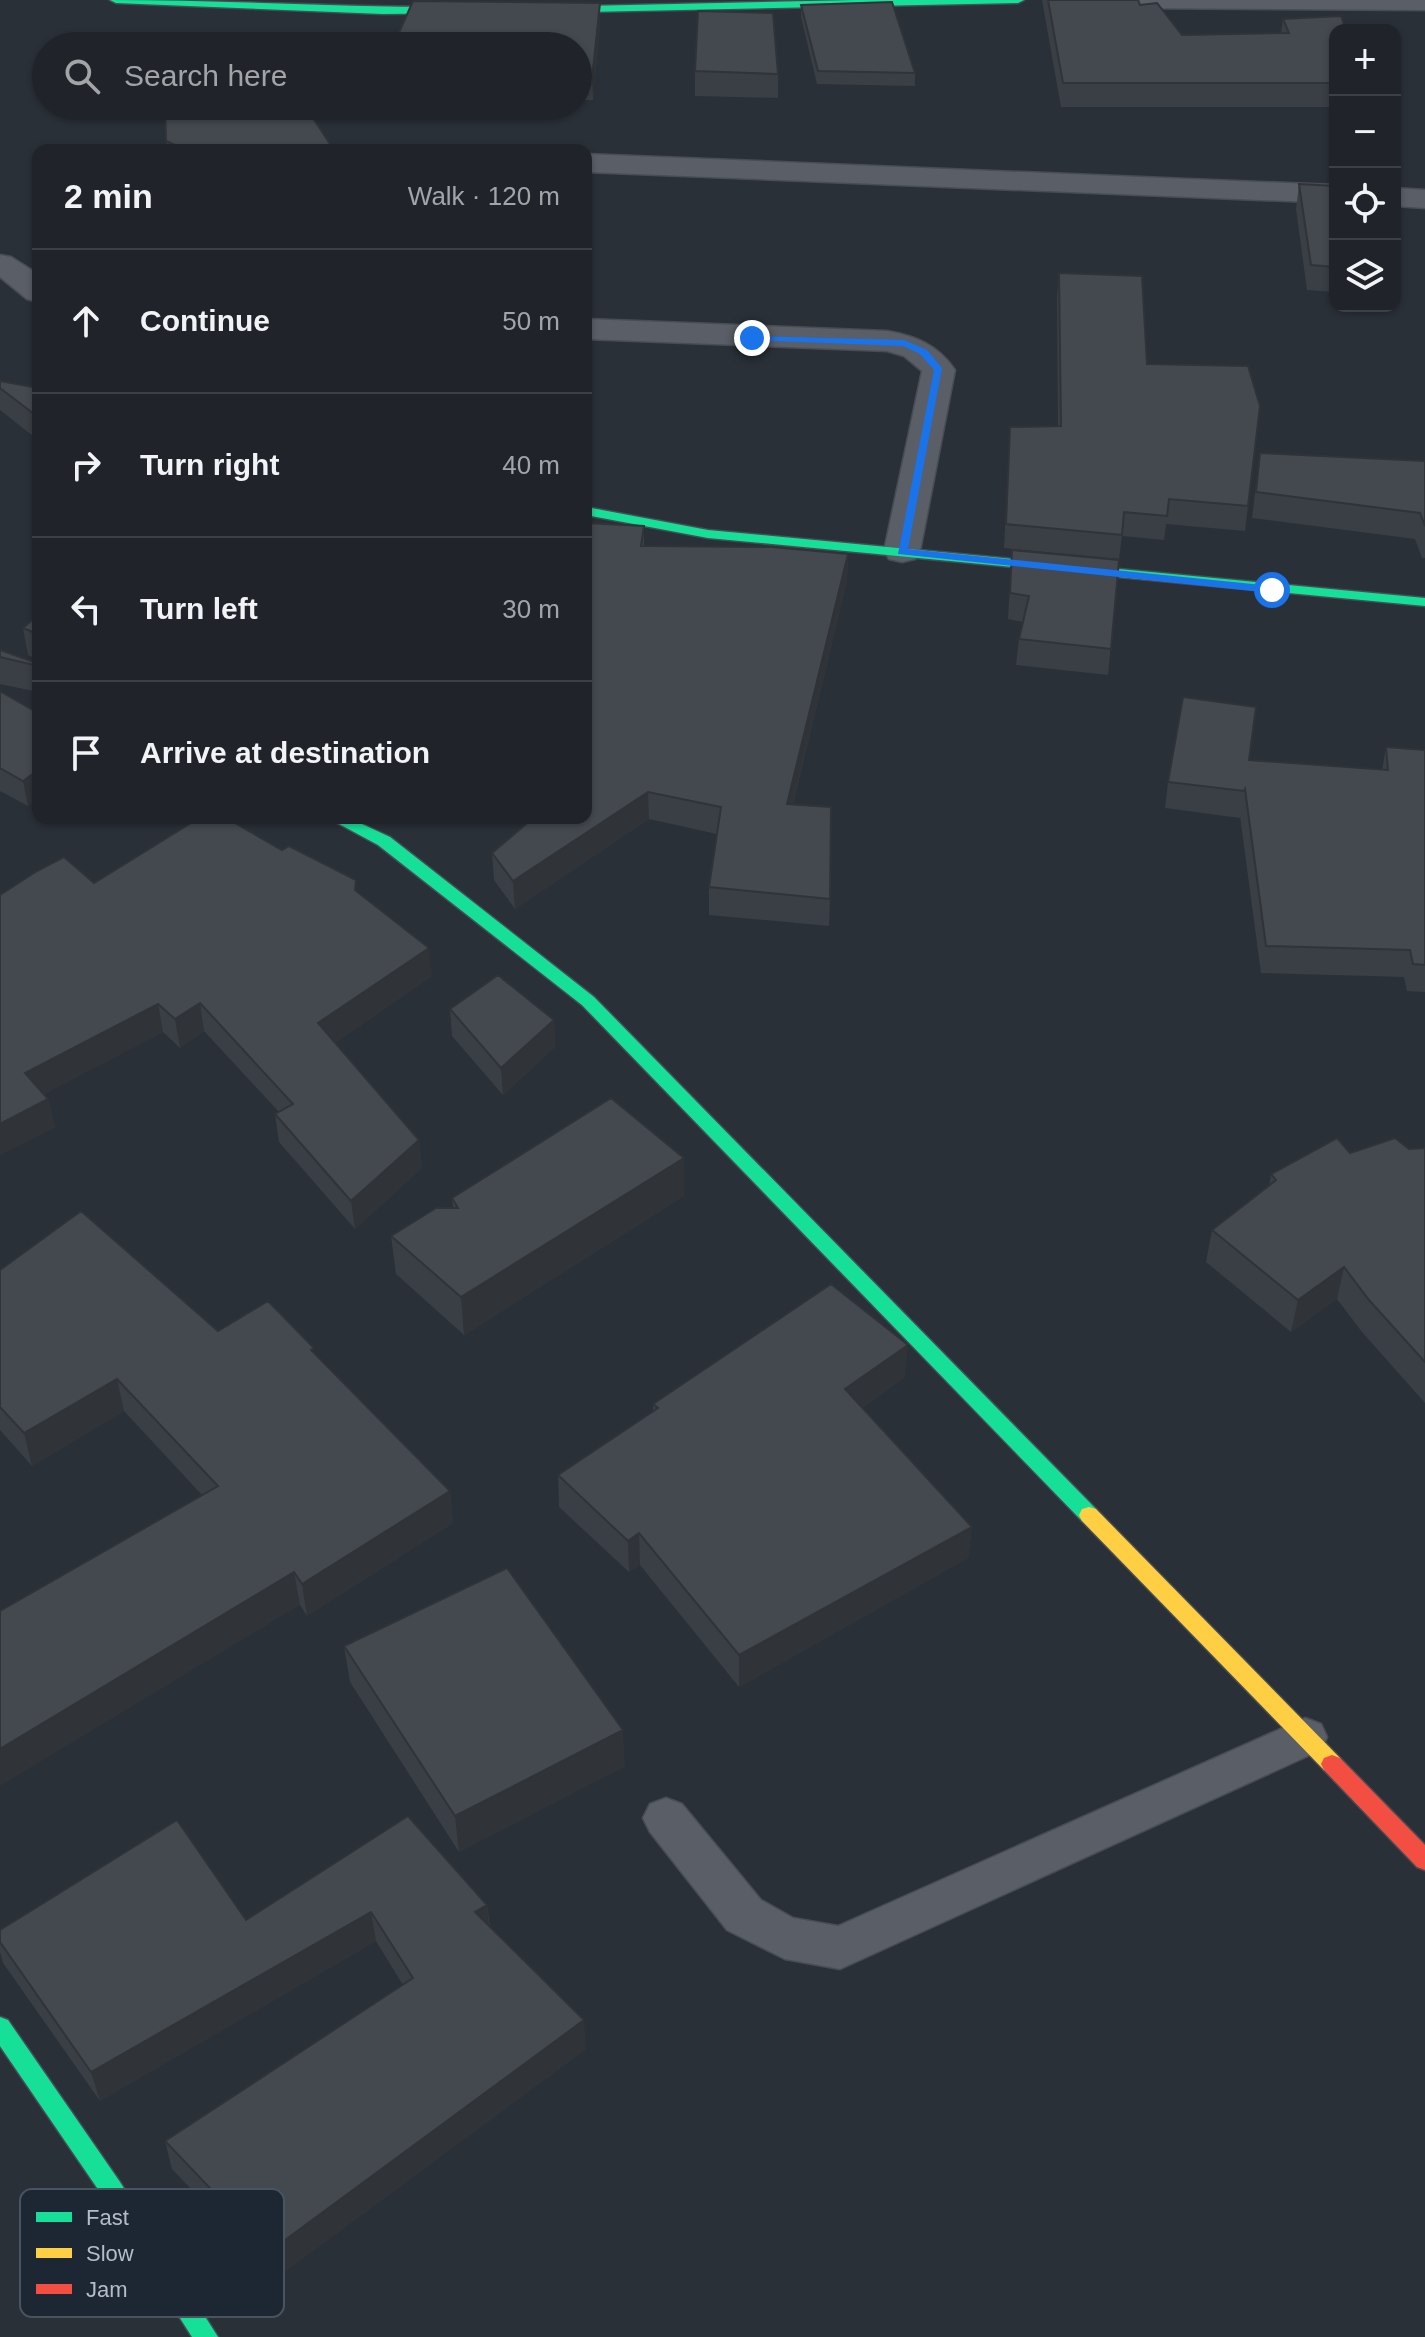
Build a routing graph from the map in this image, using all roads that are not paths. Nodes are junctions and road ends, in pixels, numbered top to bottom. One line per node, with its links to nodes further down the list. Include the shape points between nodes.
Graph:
1 (116, 0): 5 (street)
2 (1018, 0): 6 (street)
3 (1129, 0): 4 (street)
4 (1425, 2)
5 (491, 10)
6 (522, 10)
7 (592, 163): 8 (street)
8 (1329, 194)
9 (1401, 197): 10 (street)
10 (1425, 199)
11 (0, 264): 12 (street)
12 (32, 286)
13 (592, 329): 15 (street, via 887,341 924,352 939,370)
14 (592, 512): 15 (street, via 708,534)
15 (902, 551): 16 (street)
16 (1425, 602)
17 (349, 824): 18 (street, via 384,841 588,1001)
18 (1305, 1737): 19 (lane, via 840,1948 785,1938 744,1915); 20 (street)
19 (666, 1818)
20 (1425, 1860)
21 (0, 2027): 22 (street)
22 (111, 2189)
23 (193, 2317): 24 (street)
24 (206, 2337)

